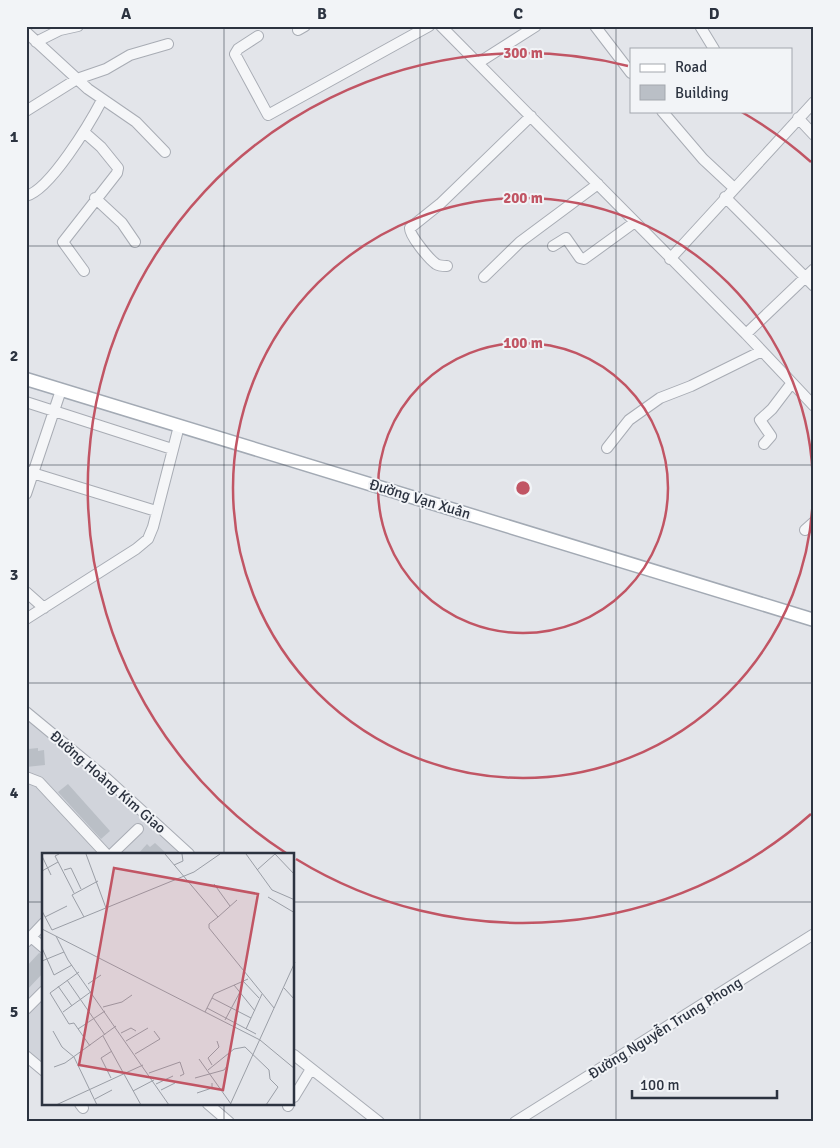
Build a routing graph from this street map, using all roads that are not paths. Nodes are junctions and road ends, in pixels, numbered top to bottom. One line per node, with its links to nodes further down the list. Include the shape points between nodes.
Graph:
1 (78, 26): 7 (street)
2 (429, 26): 9 (street, via 268,115 235,54)
3 (441, 26): 13 (street)
4 (536, 26): 13 (street)
5 (595, 26): 14 (street)
6 (700, 26): 12 (street)
7 (67, 27): 10 (street)
8 (26, 32): 10 (street)
9 (258, 36)
10 (36, 42): 15 (street)
11 (168, 44): 15 (street, via 130,55 100,72)
12 (713, 48)
13 (478, 63): 20 (street)
14 (630, 72)
15 (77, 79): 16 (street); 18 (street)
16 (102, 100): 22 (street); 24 (street, via 136,122)
17 (814, 102): 21 (street)
18 (26, 111)
19 (663, 112): 26 (street, via 703,159)
20 (531, 116): 25 (street); 34 (street, via 440,204 410,228 411,235 434,263)
21 (798, 118): 23 (street); 26 (street)
22 (84, 132): 27 (street, via 40,188); 29 (street, via 118,168)
23 (814, 135)
24 (165, 152)
25 (598, 184): 30 (street); 37 (street, via 520,242)
26 (733, 187): 28 (street)
27 (26, 196)
28 (725, 197): 33 (street); 38 (street)
29 (95, 198): 31 (street, via 122,223); 36 (street, via 62,242)
30 (635, 222): 32 (street, via 584,259 566,238); 33 (street)
31 (135, 242)
32 (552, 246)
33 (670, 259): 40 (street)
34 (448, 266)
35 (814, 269): 38 (street)
36 (84, 271)
37 (484, 277)
38 (805, 277): 39 (street); 40 (street)
39 (814, 286)
40 (746, 334): 41 (street)
41 (762, 351): 43 (street); 50 (street, via 660,398 629,420)
42 (26, 379): 44 (main road, Đường Vạn Xuân)
43 (791, 384): 46 (street); 49 (street, via 760,420 771,436)
44 (61, 390): 47 (street); 48 (main road, Đường Vạn Xuân)
45 (26, 402): 47 (street)
46 (814, 406)
47 (54, 411): 51 (street); 52 (street)
48 (179, 426): 51 (street); 60 (main road, Đường Vạn Xuân)
49 (764, 444)
50 (607, 448)
51 (172, 449): 54 (street)
52 (29, 472): 53 (street); 54 (street)
53 (26, 494)
54 (156, 511): 58 (street, via 148,539)
55 (814, 522): 56 (street)
56 (805, 530)
57 (26, 592): 58 (street)
58 (44, 608): 59 (street)
59 (26, 619)
60 (814, 620)
61 (26, 712): 66 (street, Đường Hoàng Kim Giao, via 106,778)
62 (26, 777): 64 (street, via 39,782)
63 (138, 829): 65 (street)
64 (105, 853)
65 (113, 853)
66 (188, 853)
67 (42, 926): 69 (street)
68 (814, 934): 81 (street, Đường Nguyễn Trung Phong)
69 (29, 939): 70 (street)
70 (42, 947)
71 (42, 993): 72 (street)
72 (26, 1009)
73 (26, 1056): 75 (street)
74 (295, 1056): 76 (street)
75 (42, 1069)
76 (311, 1069): 77 (street); 80 (street)
77 (295, 1094)
78 (210, 1106): 79 (street)
79 (229, 1122)
80 (379, 1122)
81 (515, 1122)

